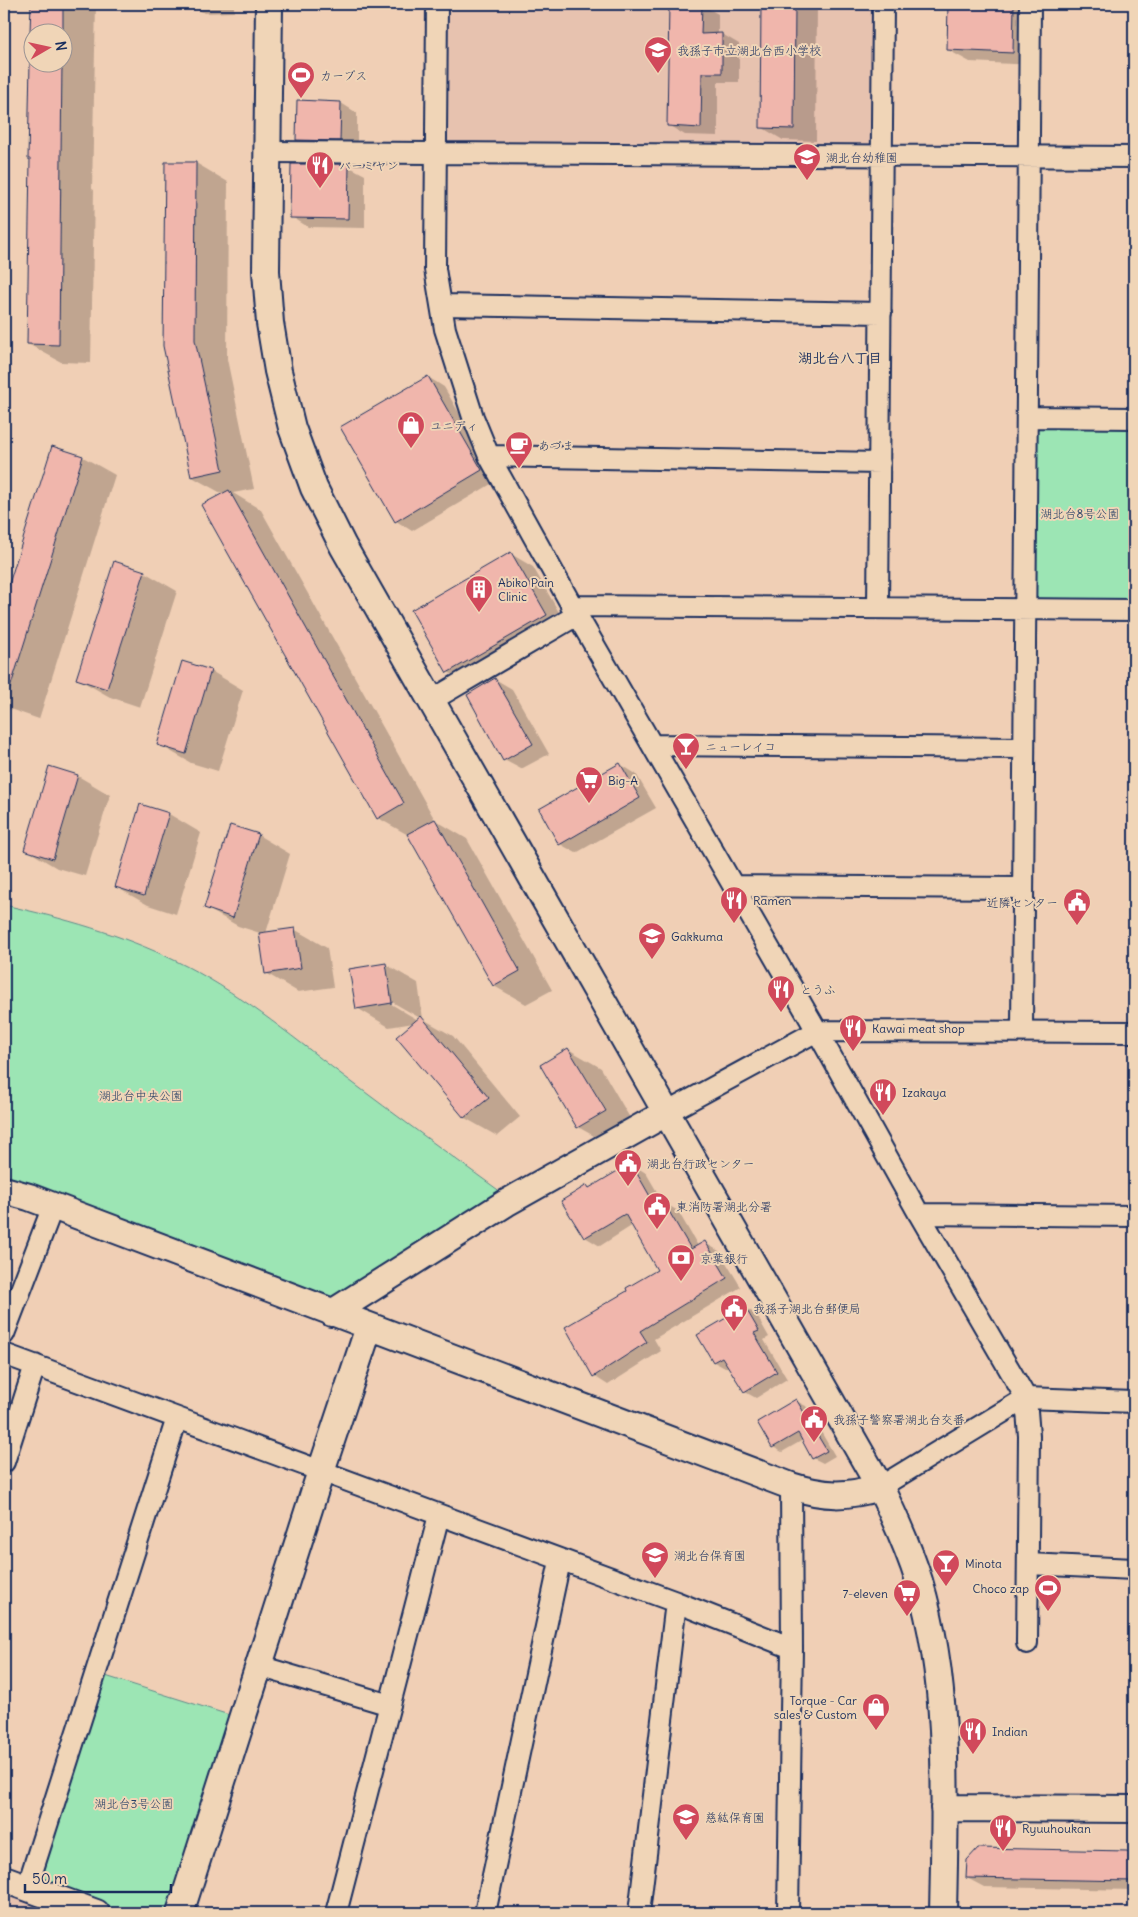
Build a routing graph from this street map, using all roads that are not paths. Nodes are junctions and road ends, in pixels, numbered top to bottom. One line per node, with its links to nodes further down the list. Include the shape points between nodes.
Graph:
1 (269, 4): 5 (street)
2 (437, 4): 6 (street)
3 (883, 4): 7 (street)
4 (1030, 4): 8 (street)
5 (268, 152): 6 (street); 20 (street, via 267,289 278,371 292,428 314,488 343,546)
6 (436, 152): 7 (street); 10 (street, via 435,269)
7 (882, 155): 8 (street); 11 (street)
8 (1029, 156): 9 (street); 12 (street)
9 (1134, 157)
10 (441, 305): 11 (street); 14 (street, via 445,329)
11 (881, 313): 15 (street)
12 (1027, 417): 13 (street); 17 (street)
13 (1134, 418)
14 (489, 456): 15 (street); 18 (street)
15 (880, 463): 16 (street)
16 (878, 608): 17 (street); 18 (street)
17 (1026, 609): 19 (street); 22 (street)
18 (574, 610): 20 (street); 21 (street)
19 (1134, 610)
20 (432, 700): 28 (street)
21 (653, 745): 22 (street); 23 (street)
22 (1024, 748): 24 (street)
23 (734, 886): 24 (street); 26 (street)
24 (1022, 888): 25 (street)
25 (1022, 1030): 26 (street); 27 (street)
26 (817, 1031): 28 (street); 31 (street)
27 (1134, 1032)
28 (666, 1112): 33 (street, via 506,1203); 44 (street)
29 (4, 1190): 30 (street)
30 (53, 1206): 33 (street); 35 (street)
31 (919, 1214): 32 (street); 38 (street)
32 (1134, 1216)
33 (332, 1313): 34 (street)
34 (369, 1327): 42 (street); 43 (street)
35 (4, 1334)
36 (4, 1354): 37 (street)
37 (35, 1366): 40 (street); 41 (street)
38 (1026, 1398): 39 (street); 44 (street); 47 (street, via 1029,1436)
39 (1134, 1402)
40 (177, 1418): 42 (street); 56 (street)
41 (4, 1462)
42 (321, 1471): 45 (street); 52 (street)
43 (791, 1486): 44 (street, via 837,1496); 51 (street)
44 (880, 1486): 54 (street, via 902,1534 919,1583 933,1642 940,1702)
45 (439, 1515): 46 (street); 53 (street)
46 (560, 1561): 49 (street); 60 (street)
47 (1028, 1564): 48 (street); 50 (street)
48 (1134, 1569)
49 (676, 1602): 51 (street); 61 (street)
50 (1027, 1643)
51 (792, 1648): 62 (street)
52 (259, 1666): 53 (street); 58 (street)
53 (390, 1705): 59 (street)
54 (944, 1808): 55 (street); 63 (street)
55 (1134, 1808)
56 (15, 1884): 57 (street)
57 (96, 1913)
58 (180, 1913)
59 (336, 1913)
60 (485, 1913)
61 (639, 1913)
62 (788, 1913)
63 (943, 1913)

